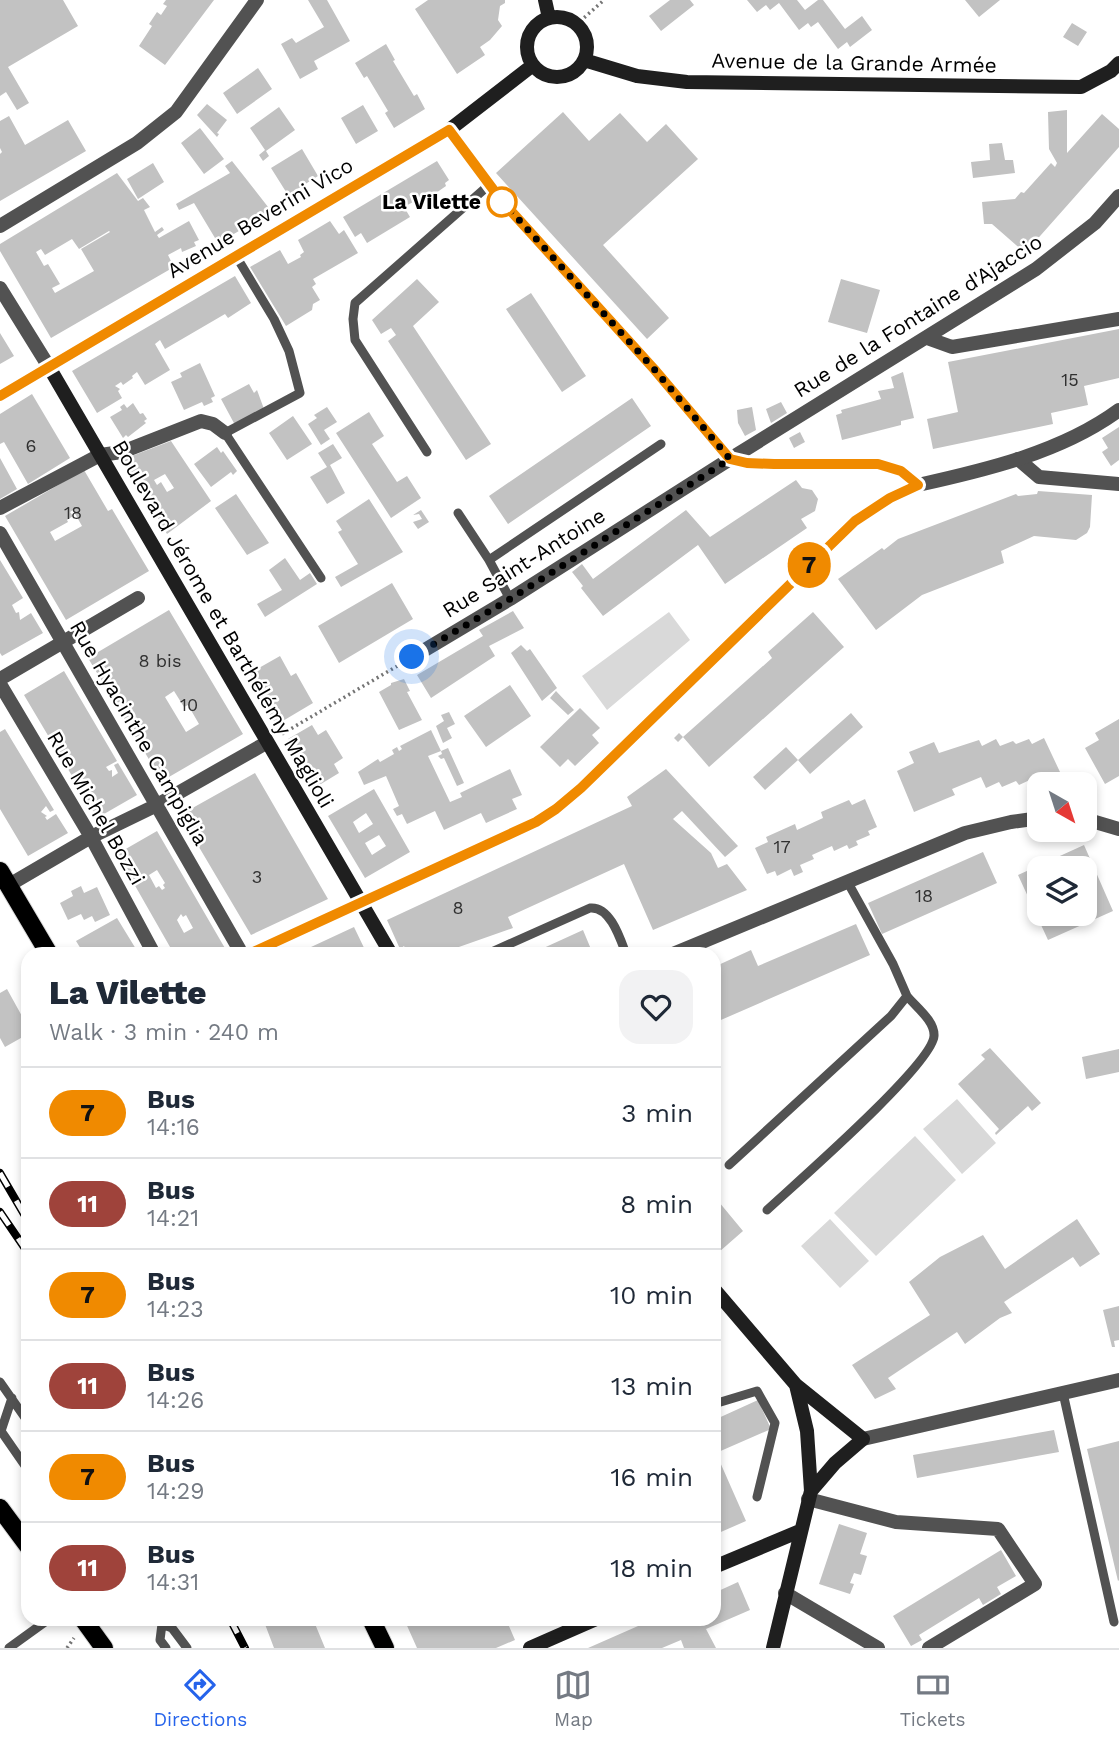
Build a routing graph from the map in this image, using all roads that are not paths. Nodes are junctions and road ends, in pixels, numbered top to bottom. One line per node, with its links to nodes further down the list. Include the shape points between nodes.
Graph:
1 (257, 0): 10 (street, via 176,112 137,143)
2 (545, 0): 3 (main road)
3 (549, 19): 4 (main road, via 576,25 586,41); 6 (main road, via 530,34 527,50)
4 (584, 60): 5 (main road, Avenue de la Grande Armée, via 637,76 687,82 1081,87); 6 (main road, via 560,77 549,76)
5 (1119, 63)
6 (533, 65): 7 (main road, Avenue Beverini Vico)
7 (449, 130): 8 (street); 11 (main road, Avenue Beverini Vico)
8 (489, 185): 20 (lane, via 355,303 355,340); 22 (street)
9 (1119, 196): 14 (street, Rue de la Fontaine d'Ajaccio, via 1095,223 1036,269)
10 (0, 226)
11 (236, 257): 15 (main road, Avenue Beverini Vico); 18 (lane, via 289,351 300,393)
12 (0, 288): 15 (street)
13 (1119, 319): 14 (street, via 952,347)
14 (927, 338): 22 (street, Rue de la Fontaine d'Ajaccio)
15 (48, 367): 16 (main road, Avenue Beverini Vico); 21 (main road, Boulevard Jérome et Barthélémy Maglioli)
16 (0, 396)
17 (1119, 410): 23 (street, via 1095,428)
18 (225, 433): 21 (street, via 201,422 122,453); 30 (lane)
19 (661, 444): 29 (lane)
20 (427, 452)
21 (100, 455): 26 (street); 36 (main road, Boulevard Jérome et Barthélémy Maglioli)
22 (730, 459): 25 (street, via 774,464 878,464 901,471); 32 (street, Rue Saint-Antoine)
23 (1018, 459): 24 (street, via 1039,477); 25 (street)
24 (1119, 484)
25 (918, 485): 44 (street, via 855,521 556,809)
26 (0, 508)
27 (458, 513): 29 (lane)
28 (0, 533): 33 (street, Rue Hyacinthe Campiglia)
29 (489, 560): 32 (lane)
30 (321, 578)
31 (138, 598): 33 (street)
32 (510, 599): 34 (street, Rue Saint-Antoine)
33 (64, 643): 35 (street); 37 (street, Rue Hyacinthe Campiglia)
34 (412, 657)
35 (0, 682): 41 (street, Rue Michel Bozzi)
36 (266, 743): 37 (street); 44 (main road, Boulevard Jérome et Barthélémy Maglioli)
37 (157, 805): 41 (street); 47 (street, Rue Hyacinthe Campiglia)
38 (1027, 820): 43 (street, via 965,833)
39 (1097, 823): 40 (street)
40 (1119, 829)
41 (91, 837): 42 (street); 46 (street, Rue Michel Bozzi)
42 (4, 878): 45 (main road)
43 (847, 881): 52 (street); 53 (lane)
44 (361, 902): 48 (street); 49 (main road, Boulevard Jérome et Barthélémy Maglioli)
45 (44, 947)
46 (151, 947)
47 (238, 947)
48 (264, 947)
49 (387, 947)
50 (503, 947): 51 (lane, via 590,908 603,912)
51 (623, 947)
52 (690, 947)
53 (907, 996): 54 (lane); 55 (lane, via 934,1033 922,1058 897,1088)
54 (729, 1165)
55 (767, 1210)
56 (721, 1297): 59 (main road)
57 (1119, 1380): 60 (street)
58 (0, 1382): 61 (lane)
59 (796, 1385): 64 (main road); 66 (main road, via 807,1432)
60 (1063, 1393): 64 (street); 73 (lane)
61 (12, 1398): 63 (lane); 65 (lane, via 1,1431)
62 (721, 1402): 67 (lane, via 757,1391 775,1423)
63 (21, 1412)
64 (863, 1439): 66 (main road, via 835,1463)
65 (21, 1460)
66 (810, 1495): 69 (main road); 90 (street, via 896,1522 998,1529 1035,1584)
67 (757, 1497)
68 (0, 1508): 70 (main road)
69 (800, 1531): 71 (main road); 72 (main road)
70 (21, 1536)
71 (721, 1564)
72 (785, 1593): 88 (main road); 89 (street)
73 (1114, 1622)
74 (39, 1626): 81 (lane)
75 (88, 1626): 82 (main road)
76 (160, 1626): 83 (lane, via 159,1640)
77 (169, 1626): 84 (lane)
78 (370, 1626): 85 (main road)
79 (374, 1626): 86 (main road)
80 (569, 1626): 87 (main road)
81 (9, 1648)
82 (104, 1648)
83 (166, 1648)
84 (187, 1648)
85 (372, 1648)
86 (385, 1648)
87 (530, 1648)
88 (773, 1648)
89 (878, 1648)
90 (929, 1648)

